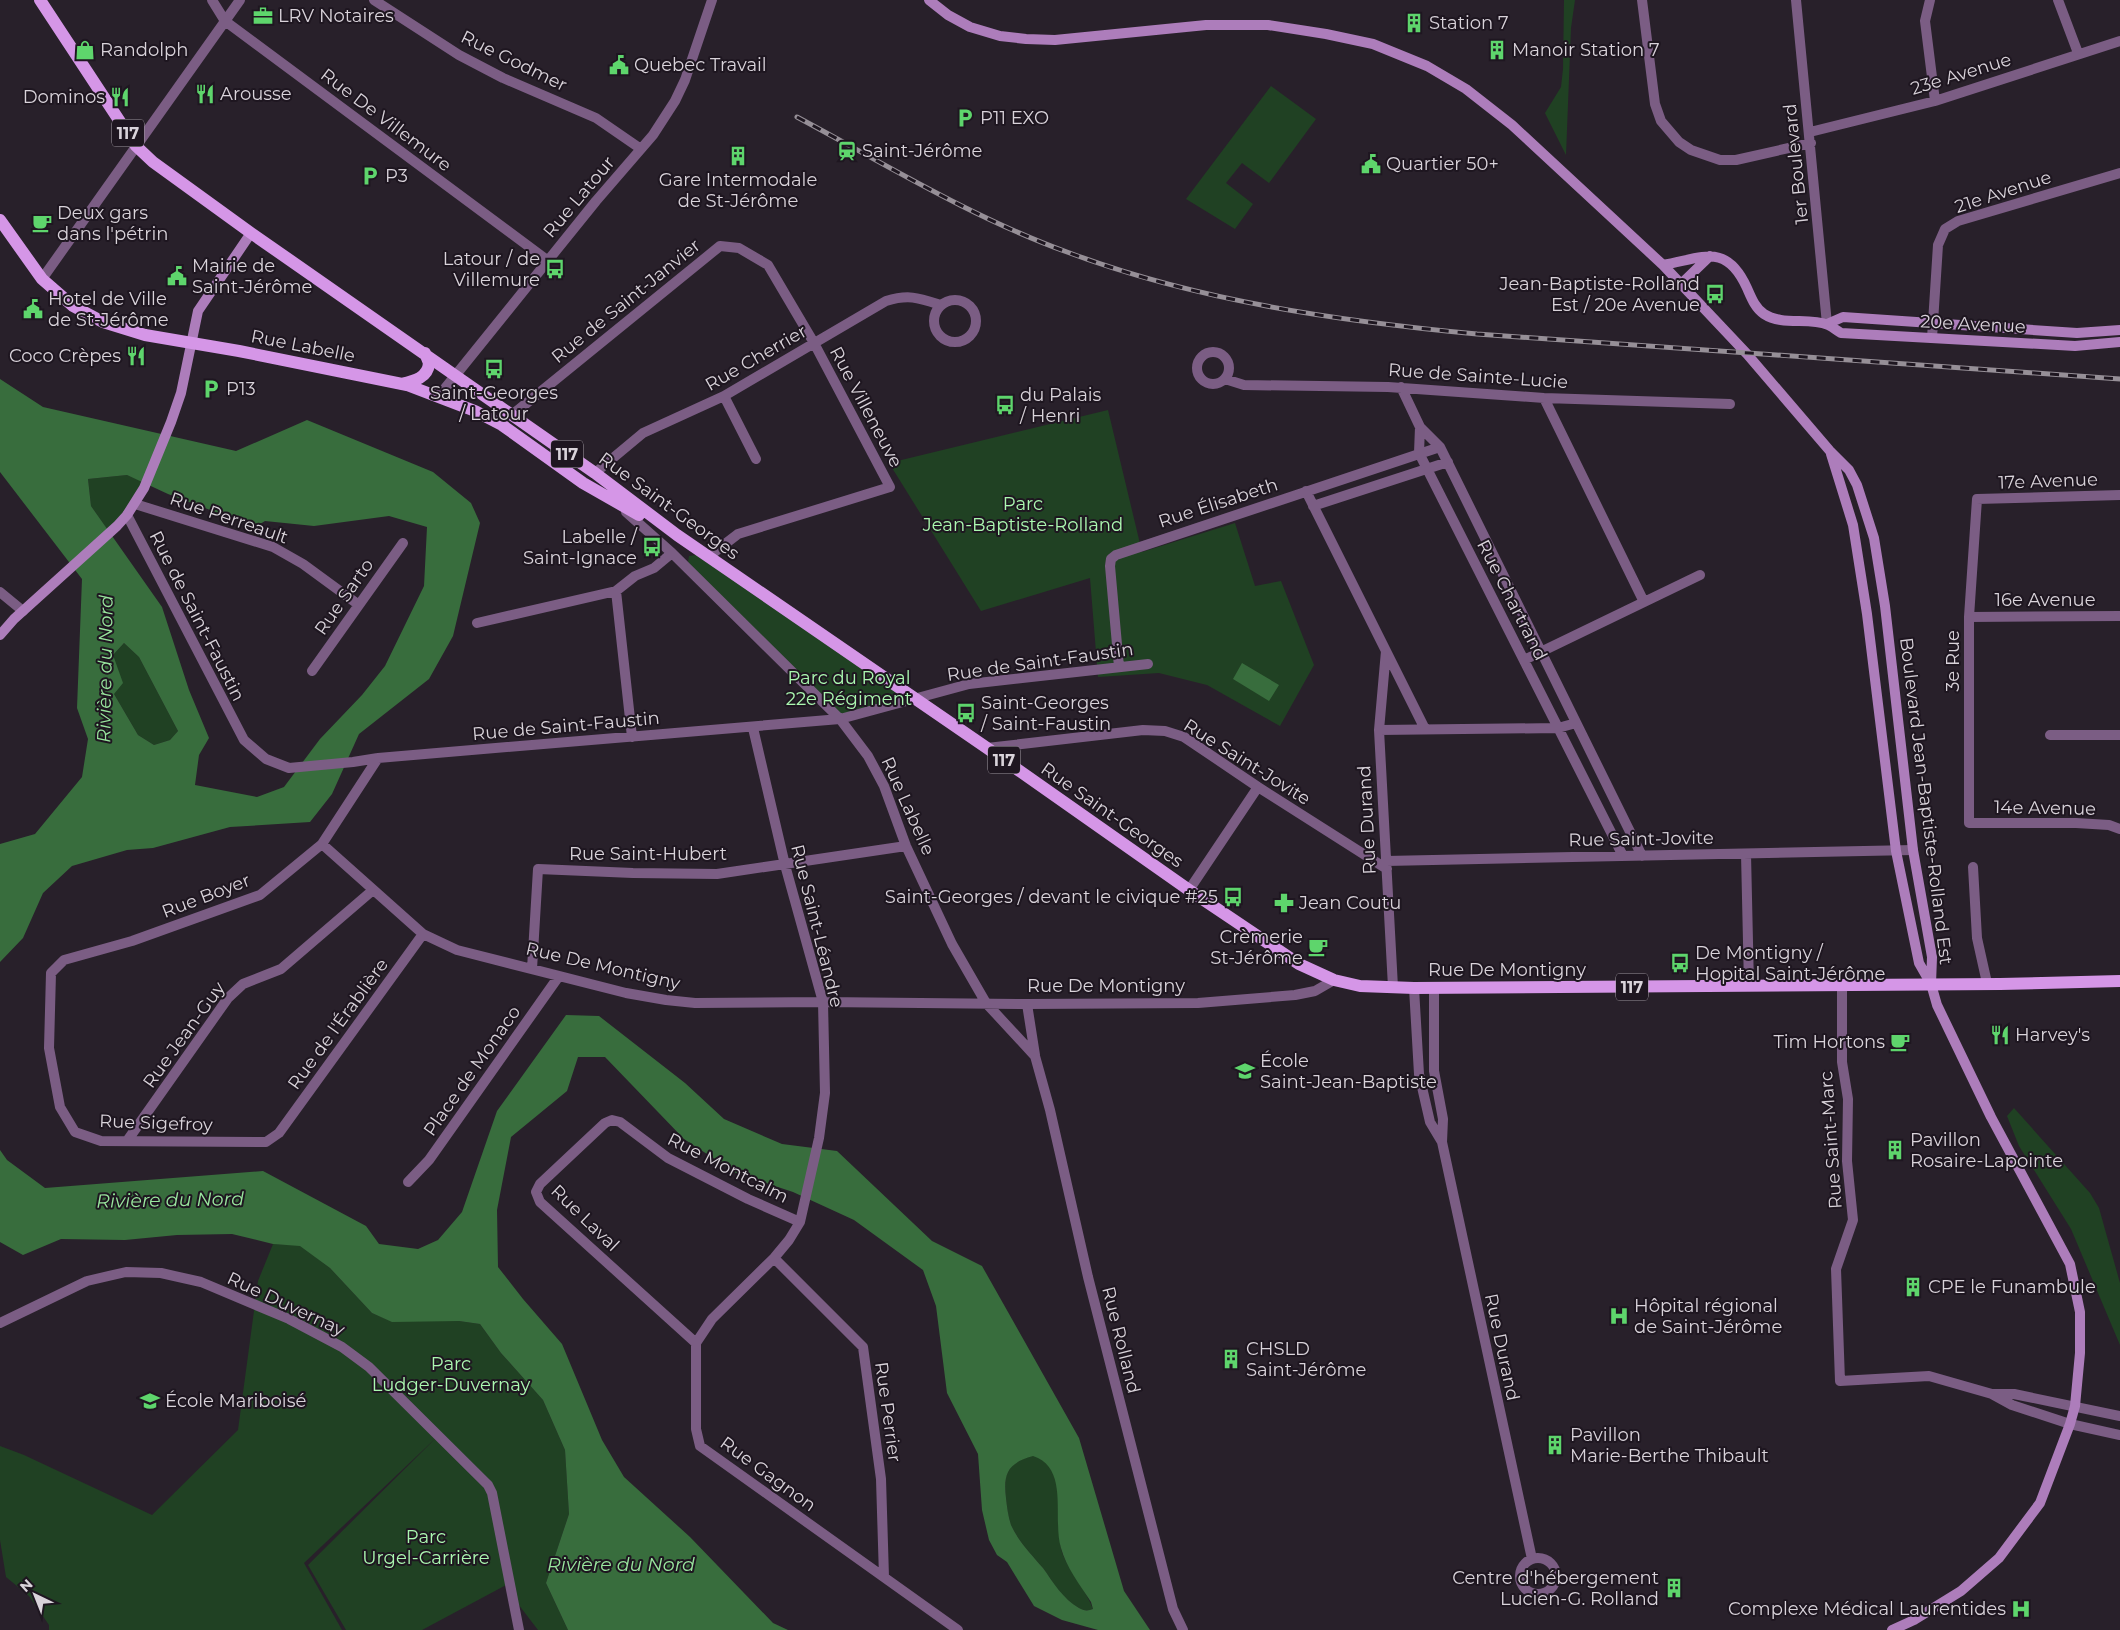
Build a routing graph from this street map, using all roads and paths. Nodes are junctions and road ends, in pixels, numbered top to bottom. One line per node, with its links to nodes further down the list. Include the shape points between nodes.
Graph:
1 (40, 0): 16 (main road, Rue Saint-Georges / 117)
2 (212, 0): 11 (street, Rue De Villemure)
3 (240, 0): 11 (street)
4 (374, 0): 17 (street, Rue Godmer, via 459,55 503,78 596,118)
5 (712, 0): 17 (street, Rue Latour, via 685,80)
6 (929, 0): 24 (street, Boulevard Jean-Baptiste-Rolland Est, via 970,27 1000,36 1026,39 1055,40 1206,25 1268,25 1373,44 1427,66 1474,95 1512,125)
7 (1642, 0): 15 (street, 23e Avenue, via 1655,104 1660,121 1679,142 1691,150 1720,160 1736,160)
8 (1796, 0): 15 (street, 1er Boulevard)
9 (1930, 0): 14 (street, via 1925,21)
10 (2058, 0): 13 (street)
11 (225, 21): 16 (street); 22 (street, Rue De Villemure)
12 (2120, 41): 13 (street, 23e Avenue)
13 (2078, 53): 14 (street, 23e Avenue)
14 (1935, 101): 15 (street, 23e Avenue)
15 (1810, 138): 29 (street, 1er Boulevard)
16 (136, 146): 20 (main road, Rue Saint-Georges / 117, via 153,162); 25 (street)
17 (641, 148): 22 (street, Rue Latour)
18 (2120, 173): 28 (street, 21e Avenue, via 1958,221 1945,230 1938,245)
19 (0, 220): 25 (main road, Rue Labelle / 117)
20 (251, 233): 32 (street, via 198,312); 35 (main road, Rue Saint-Georges / 117)
21 (1711, 256): 24 (street); 26 (street); 29 (street, 20e Avenue, via 1724,258 1735,267 1764,314 1779,319)
22 (547, 260): 36 (street, Rue Latour)
23 (768, 265): 34 (street, Rue Villeneuve); 44 (street, Rue de Saint-Janvier, via 738,248 720,246)
24 (1663, 265): 26 (street, Boulevard Jean-Baptiste-Rolland Est)
25 (42, 279): 32 (main road, Rue Labelle / 117, via 73,306 103,322 145,335)
26 (1681, 284): 47 (street, Boulevard Jean-Baptiste-Rolland Est, via 1747,354)
27 (941, 305): 27 (street, Rue Cherrier, via 954,300 971,308 976,320 968,338 954,342 941,338 934,325); 34 (street, Rue Cherrier, via 916,296 901,296 886,301)
28 (1933, 323): 29 (street, 20e Avenue, via 1843,316); 30 (street, 20e Avenue, via 2077,333); 31 (street, 21e Avenue)
29 (1828, 324): 31 (street, 20e Avenue, via 1842,333)
30 (2120, 330)
31 (1932, 338): 33 (street, 20e Avenue, via 2075,346)
32 (192, 342): 38 (main road, Rue Labelle / 117); 57 (street, via 171,422)
33 (2120, 342)
34 (814, 344): 40 (street, Rue Cherrier); 63 (street, Rue Villeneuve, via 890,487 738,534)
35 (425, 353): 36 (main road, Rue Saint-Georges / 117); 38 (main road, via 429,363 425,374)
36 (455, 375): 41 (street, Rue Latour); 44 (main road, Rue Saint-Georges / 117)
37 (1225, 379): 39 (street, Rue de Sainte-Lucie, via 1244,385)
38 (401, 384): 41 (main road, Rue Labelle / 117)
39 (1401, 387): 42 (street, Rue de Sainte-Lucie); 45 (street, Rue Chartrand)
40 (724, 396): 49 (street); 52 (street, Rue Cherrier, via 643,433)
41 (438, 397): 56 (main road, Rue Labelle / 117, via 502,425 583,483)
42 (1544, 398): 43 (street, Rue de Sainte-Lucie); 67 (street)
43 (1730, 404)
44 (512, 415): 52 (main road, Rue Saint-Georges / 117)
45 (1420, 427): 46 (street, Rue Chartrand); 48 (street, Rue Chartrand)
46 (1440, 446): 48 (street, Rue Élisabeth); 50 (street, Rue Chartrand)
47 (1830, 451): 69 (street, Boulevard Jean-Baptiste-Rolland Est, via 1849,470 1868,515); 70 (street, Boulevard Jean-Baptiste-Rolland Est, via 1853,525)
48 (1419, 453): 51 (street, Rue Chartrand); 53 (street, Rue Élisabeth)
49 (756, 459)
50 (1448, 462): 51 (street); 77 (street, Rue Chartrand)
51 (1427, 468): 58 (street); 78 (street, Rue Chartrand)
52 (595, 473): 60 (main road, Rue Saint-Georges / 117)
53 (1306, 491): 58 (street); 81 (street, Rue Élisabeth, via 1116,555 1110,566)
54 (2120, 495): 55 (street, 17e Avenue)
55 (1977, 499): 73 (street, 3e Rue)
56 (614, 501): 60 (main road, Rue Labelle / 117); 62 (street, Rue Labelle)
57 (135, 504): 59 (street); 68 (street, Rue Perreault, via 273,547)
58 (1313, 506): 76 (street)
59 (126, 515): 71 (street); 95 (street, Rue de Saint-Faustin, via 244,740 266,759 289,768)
60 (677, 535): 63 (main road, Rue Saint-Georges / 117)
61 (403, 543): 68 (street, Rue Sarto)
62 (672, 553): 65 (street); 85 (street, Rue Labelle)
63 (708, 557): 84 (main road, Rue Saint-Georges / 117)
64 (1700, 575): 67 (street)
65 (616, 591): 74 (street); 93 (street)
66 (0, 592): 71 (street)
67 (1644, 602): 77 (street)
68 (359, 604): 83 (street, Rue Sarto)
69 (1885, 606): 70 (street); 80 (street, Boulevard Jean-Baptiste-Rolland Est)
70 (1866, 608): 82 (street, Boulevard Jean-Baptiste-Rolland Est)
71 (23, 611): 75 (street)
72 (2120, 616): 73 (street, 16e Avenue)
73 (1969, 617): 99 (street, 3e Rue)
74 (477, 623)
75 (0, 635)
76 (1386, 651): 89 (street); 90 (street, Rue Durand)
77 (1541, 652): 78 (street); 86 (street, Rue Chartrand)
78 (1524, 660): 88 (street, Rue Chartrand)
79 (1148, 664): 81 (street, Rue de Saint-Faustin)
80 (1892, 666): 82 (street); 103 (street, Boulevard Jean-Baptiste-Rolland Est)
81 (1119, 667): 84 (street, Rue de Saint-Faustin, via 969,684)
82 (1874, 668): 104 (street, Boulevard Jean-Baptiste-Rolland Est)
83 (312, 671)
84 (914, 699): 85 (street, Rue de Saint-Faustin); 94 (main road, Rue Saint-Georges / 117)
85 (840, 720): 87 (street, Rue de Saint-Faustin); 102 (street, Rue Labelle, via 868,756 884,786)
86 (1576, 723): 88 (street); 96 (street, Rue Chartrand)
87 (753, 728): 93 (street, Rue de Saint-Faustin); 108 (street, Rue Saint-Léandre)
88 (1558, 728): 89 (street); 97 (street, Rue Chartrand)
89 (1425, 729): 90 (street)
90 (1379, 730): 109 (street, Rue Durand)
91 (2050, 735): 92 (street)
92 (2120, 735)
93 (632, 737): 95 (street, Rue de Saint-Faustin)
94 (987, 748): 98 (street, Rue Saint-Jovite, via 1142,730 1165,731 1184,737); 112 (main road, Rue Saint-Georges / 117)
95 (378, 758): 101 (street, Rue Boyer)
96 (1602, 776): 97 (street); 107 (street, Rue Chartrand)
97 (1587, 785): 106 (street, Rue Chartrand)
98 (1258, 787): 109 (street, Rue Saint-Jovite); 112 (street)
99 (1969, 823): 100 (street, 14e Avenue, via 2076,823)
100 (2120, 828)
101 (322, 844): 111 (street, Rue De Montigny); 115 (street, Rue Boyer, via 260,895 132,941 64,960)
102 (906, 846): 108 (street, Rue Saint-Hubert); 127 (street, Rue Labelle, via 952,944)
103 (1914, 850): 104 (street, Rue Saint-Jovite); 121 (street, Boulevard Jean-Baptiste-Rolland Est, via 1932,957)
104 (1896, 851): 105 (street, Rue Saint-Jovite); 121 (street, Boulevard Jean-Baptiste-Rolland Est, via 1919,963)
105 (1746, 854): 107 (street, Rue Saint-Jovite); 122 (street)
106 (1623, 856): 107 (street, Rue Saint-Jovite); 109 (street, Rue Saint-Jovite)
107 (1642, 856)
108 (785, 865): 114 (street, Rue Saint-Hubert, via 717,874 538,869); 126 (street, Rue Saint-Léandre)
109 (1386, 865): 123 (street, Rue Durand)
110 (1973, 867): 119 (street, via 1977,938)
111 (373, 890): 113 (street, Rue De Montigny); 132 (street, Rue Jean-Guy, via 281,969 243,984 228,998)
112 (1188, 890): 117 (main road, Rue Saint-Georges / 117, via 1299,964)
113 (423, 934): 114 (street, Rue De Montigny, via 457,950); 131 (street, Rue de l'Érablière)
114 (532, 969): 116 (street, Rue De Montigny)
115 (51, 973): 132 (street, Rue Sigefroy, via 49,1048 60,1107 75,1132 101,1141)
116 (560, 976): 126 (street, Rue De Montigny, via 626,993 695,1004); 134 (street, Place de Monaco, via 429,1160)
117 (1334, 980): 123 (main road, Rue De Montigny / 117, via 1360,986); 128 (street, Rue De Montigny, via 1315,991 1294,995 1198,1003)
118 (2120, 981): 119 (main road, 117)
119 (1986, 983): 121 (main road, 117)
120 (1842, 984): 121 (main road, Rue De Montigny / 117); 122 (main road, Rue De Montigny / 117); 139 (street, Rue Saint-Marc, via 1842,1062 1848,1099 1847,1161 1853,1220 1836,1269 1840,1381 1929,1376)
121 (1931, 984): 140 (street, via 1937,1005 1991,1117 2070,1264 2080,1312 2080,1353)
122 (1749, 986): 124 (main road, Rue De Montigny / 117)
123 (1393, 987): 125 (main road, Rue De Montigny / 117)
124 (1434, 987): 125 (main road, Rue De Montigny / 117); 133 (street, Rue Durand, via 1434,1071 1443,1119)
125 (1414, 988): 133 (street, Rue Durand, via 1420,1074 1430,1122)
126 (823, 1002): 127 (street, Rue De Montigny); 135 (street, Rue Saint-Léandre, via 825,1093 819,1138)
127 (986, 1003): 128 (street, Rue De Montigny); 129 (street, Rue Rolland)
128 (1027, 1004): 129 (street, Rue Rolland)
129 (1035, 1056): 149 (street, Rue Rolland, via 1171,1600)
130 (620, 1122): 135 (street, Rue Montcalm, via 668,1158 748,1200); 138 (street, Rue Laval, via 604,1123 540,1184 536,1192 540,1202)
131 (279, 1133): 132 (street, Rue Sigefroy, via 266,1142)
132 (127, 1142)
133 (1442, 1142): 144 (street, Rue Durand)
134 (408, 1182)
135 (800, 1222): 136 (street)
136 (774, 1258): 138 (street, via 712,1319); 145 (street, Rue Perrier, via 863,1347 880,1479)
137 (0, 1323): 147 (street, Rue Duvernay, via 87,1281 126,1272 161,1272 210,1286 289,1319 342,1347 369,1367 488,1485)
138 (696, 1343): 145 (street, Rue Gagnon, via 696,1429 700,1446)
139 (1992, 1394): 140 (street, via 2014,1394); 142 (street, via 2012,1405)
140 (2074, 1406): 141 (street); 142 (street)
141 (2120, 1416)
142 (2070, 1424): 143 (street); 146 (street, via 2040,1503 1999,1558 1961,1591)
143 (2120, 1435)
144 (1532, 1559)
145 (884, 1577): 148 (street, Rue Gagnon)
146 (1899, 1629)
147 (518, 1630)
148 (958, 1630)
149 (1183, 1630)

